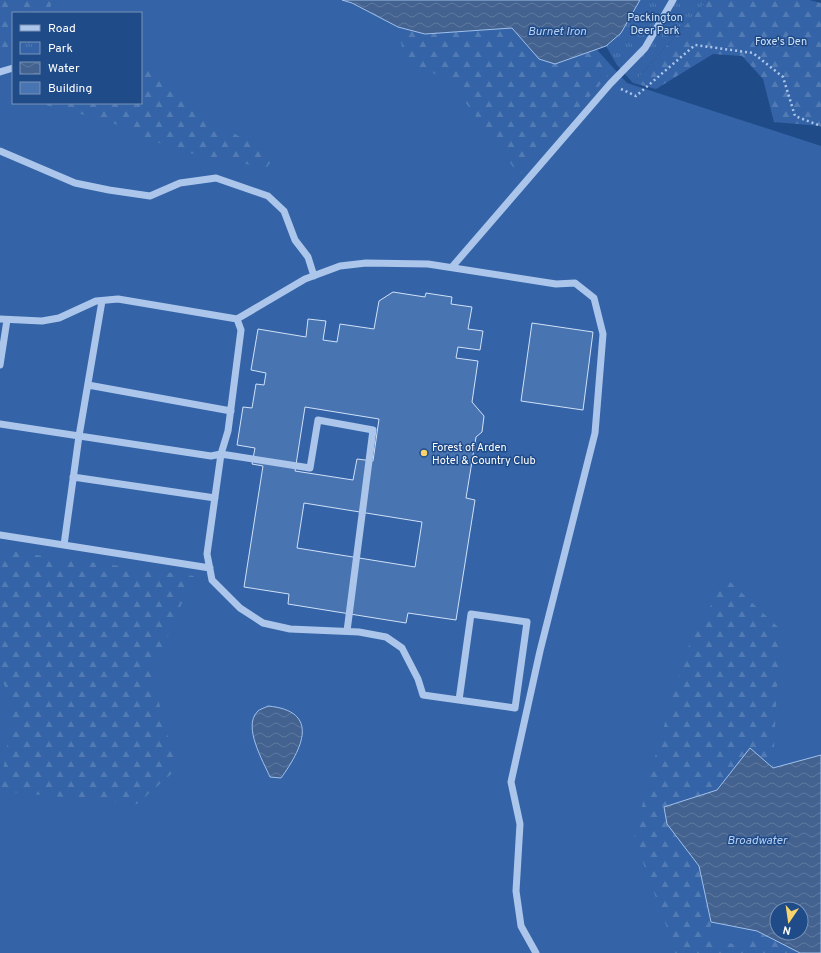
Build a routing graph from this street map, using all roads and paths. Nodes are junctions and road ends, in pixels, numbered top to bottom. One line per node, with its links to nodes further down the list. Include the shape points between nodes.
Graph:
1 (673, 0): 4 (lane, via 645,48)
2 (12, 68): 3 (lane)
3 (0, 72)
4 (610, 84): 5 (path, via 636,96 695,45 752,53 783,77 795,116); 7 (lane)
5 (821, 126)
6 (0, 152): 8 (lane, via 75,183 109,190 150,196 180,183 216,178 268,196 284,211 295,240 308,257)
7 (452, 267): 8 (lane, via 366,263 340,266); 25 (lane, via 556,284 575,283 594,298 603,334 595,434 540,651 511,782 520,824 516,891 521,926)
8 (314, 276): 10 (lane)
9 (102, 301): 10 (lane, via 118,299); 11 (lane, via 96,301 59,318 42,321); 13 (lane)
10 (237, 319): 14 (lane, via 241,330)
11 (4, 320): 12 (lane)
12 (0, 365)
13 (88, 385): 14 (lane); 16 (lane)
14 (231, 411): 17 (lane)
15 (0, 424): 16 (lane)
16 (79, 436): 17 (lane, via 211,456); 18 (lane)
17 (221, 454): 19 (lane); 23 (lane, via 310,468 318,420 373,430)
18 (73, 477): 19 (lane); 21 (lane)
19 (215, 498): 22 (lane, via 207,554)
20 (0, 535): 21 (lane)
21 (64, 545): 22 (lane)
22 (210, 568): 23 (lane, via 212,580 240,608 263,623 290,629)
23 (347, 631): 24 (lane, via 386,637 402,648 423,695)
24 (459, 700): 24 (lane, via 515,708 527,622 471,614)
25 (536, 953)

